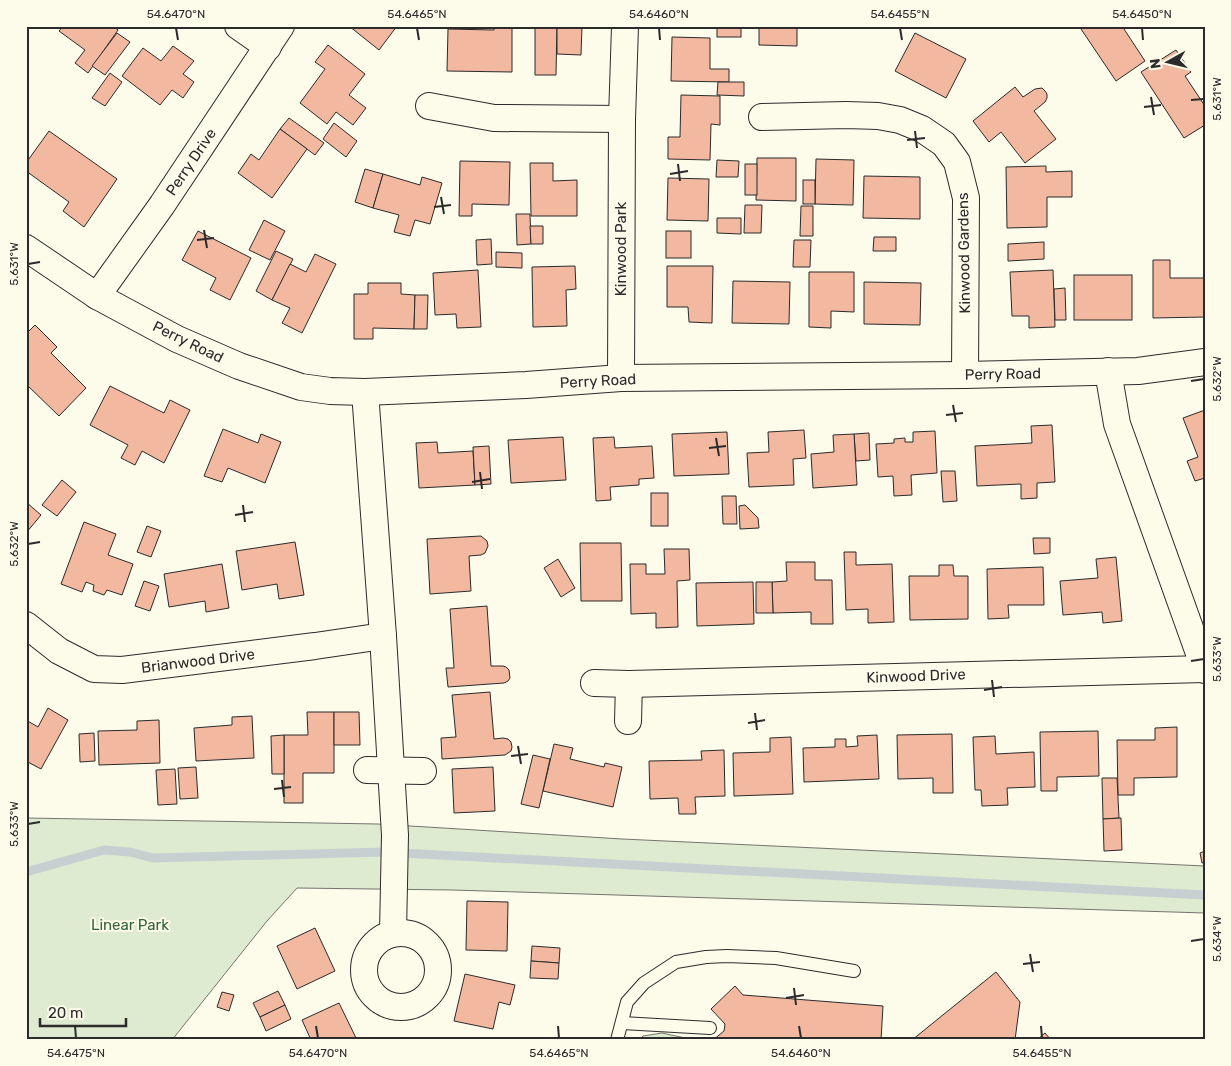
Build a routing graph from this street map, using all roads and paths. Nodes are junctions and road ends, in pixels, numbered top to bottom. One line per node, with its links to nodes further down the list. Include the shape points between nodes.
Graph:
1 (238, 26): 3 (street)
2 (624, 26): 6 (street, Kinwood Park)
3 (274, 36): 8 (street, Perry Drive, via 162,205)
4 (429, 106): 6 (street, via 494,118)
5 (762, 117): 11 (street, Kinwood Gardens, via 878,116 922,129 944,144 957,162 966,198)
6 (622, 119): 12 (street, Kinwood Park)
7 (26, 248): 8 (street, Perry Road)
8 (97, 296): 13 (street, Perry Road, via 177,339 239,366 301,387)
9 (1205, 362): 10 (street, Perry Road, via 1138,372)
10 (1108, 372): 11 (street, Perry Road); 16 (street, Kinwood Drive, via 1117,424)
11 (965, 375): 12 (street, Perry Road)
12 (621, 378): 13 (street, Perry Road)
13 (365, 392): 15 (street)
14 (26, 625): 15 (street, Brianwood Drive, via 59,651 94,669 122,670)
15 (383, 636): 20 (street)
16 (1204, 669): 18 (street, Kinwood Drive)
17 (594, 683): 18 (street, Kinwood Drive)
18 (629, 684): 19 (street)
19 (628, 721)
20 (379, 770): 21 (street); 22 (street, via 394,835)
21 (423, 771)
22 (393, 933)
23 (854, 971): 24 (lane, via 776,958 727,956 676,962 644,983 627,1002)
24 (622, 1023): 25 (lane); 26 (lane)
25 (710, 1028)
26 (618, 1040)

